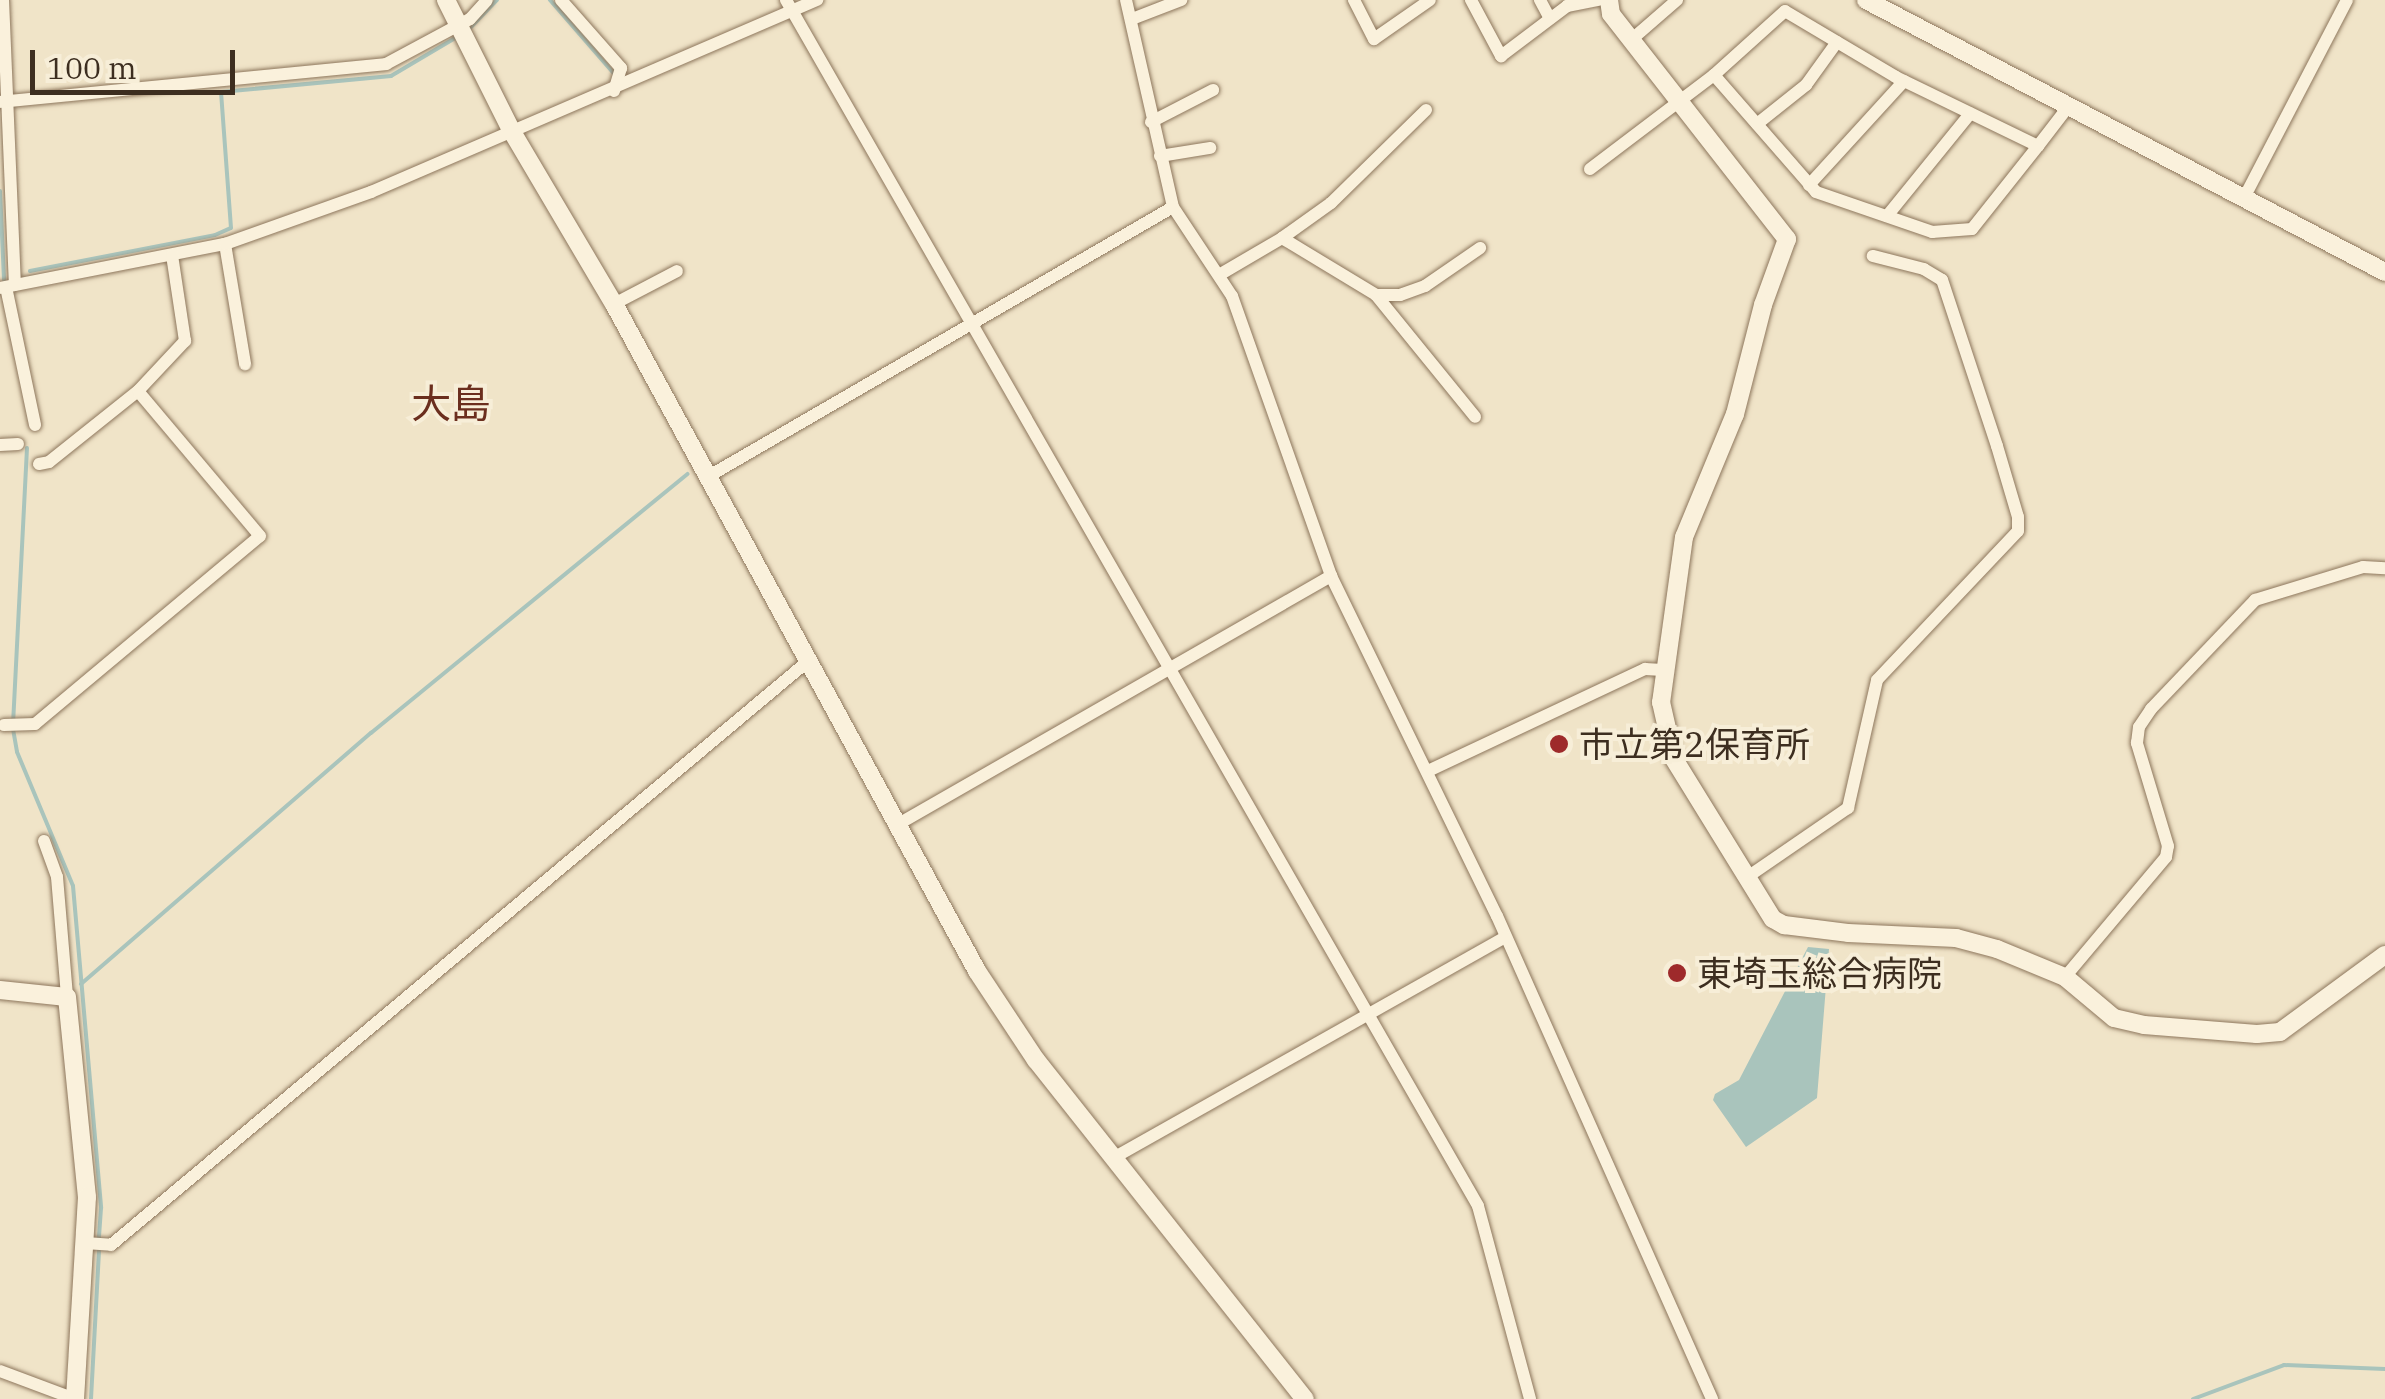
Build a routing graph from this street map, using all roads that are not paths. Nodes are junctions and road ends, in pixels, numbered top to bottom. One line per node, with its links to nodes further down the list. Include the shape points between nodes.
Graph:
1 (2, 0): 28 (street)
2 (446, 0): 20 (street)
3 (487, 0): 20 (street)
4 (561, 0): 26 (street, via 621,68)
5 (818, 0): 17 (street)
6 (1126, 0): 18 (street)
7 (1181, 0): 18 (street)
8 (1354, 0): 9 (street, via 1374,40)
9 (1430, 0)
10 (1471, 0): 19 (street, via 1501,56)
11 (1540, 0): 19 (street)
12 (1598, 0): 19 (street, via 1567,6)
13 (1609, 0): 21 (street)
14 (1677, 0): 21 (street)
15 (1866, 0): 29 (street)
16 (2347, 0): 40 (street)
17 (788, 6): 26 (street); 54 (street)
18 (1132, 19): 32 (street)
19 (1550, 19)
20 (458, 26): 28 (street, via 386,64); 34 (street)
21 (1631, 40): 27 (street)
22 (1838, 42): 23 (street, via 1785,10); 24 (street); 33 (street, via 1806,85)
23 (1714, 75): 27 (street); 33 (street)
24 (1904, 82): 31 (street); 39 (street)
25 (1213, 90): 32 (street)
26 (614, 91): 34 (street)
27 (1678, 99): 38 (street); 66 (street, via 1787,239 1734,414 1684,537)
28 (3, 102): 51 (street)
29 (2068, 107): 35 (street); 40 (street)
30 (1426, 110): 43 (street, via 1331,203)
31 (1970, 114): 35 (street); 42 (street)
32 (1151, 122): 37 (street)
33 (1757, 124): 39 (street)
34 (511, 130): 44 (street, via 370,192); 53 (street)
35 (2038, 146): 42 (street, via 1972,229 1932,232)
36 (1210, 148): 37 (street)
37 (1160, 156): 41 (street)
38 (1590, 169)
39 (1810, 185): 42 (street)
40 (2244, 198): 49 (street)
41 (1173, 207): 50 (street); 54 (street)
42 (1887, 216)
43 (1282, 238): 50 (street); 52 (street)
44 (225, 244): 46 (street); 55 (street)
45 (1480, 248): 52 (street, via 1425,286)
46 (172, 255): 51 (street); 56 (street, via 186,342)
47 (1873, 256): 72 (street, via 1942,280 2018,531 1877,680 1848,808)
48 (678, 271): 53 (street)
49 (2385, 272)
50 (1219, 275): 64 (street)
51 (7, 286): 58 (street)
52 (1376, 295): 57 (street)
53 (614, 304): 62 (street)
54 (969, 324): 62 (street); 67 (street)
55 (245, 364)
56 (138, 391): 61 (street); 68 (street, via 260,536 35,724)
57 (1475, 416)
58 (34, 425)
59 (18, 444): 60 (street)
60 (0, 445)
61 (40, 464)
62 (708, 476): 65 (street)
63 (2385, 568): 75 (street, via 2363,567 2256,600 2151,709 2137,744 2166,857)
64 (1331, 576): 67 (street); 69 (street)
65 (807, 662): 70 (street); 80 (street, via 111,1245)
66 (1663, 670): 69 (street, via 1645,669); 72 (street, via 1662,719 1674,759)
67 (1170, 671): 70 (street); 78 (street)
68 (4, 725)
69 (1428, 771): 73 (street)
70 (894, 826): 79 (street, via 997,1003)
71 (44, 841): 77 (street, via 57,877)
72 (1754, 872): 75 (street, via 1773,919 1784,925 1956,938)
73 (1506, 936): 78 (street); 85 (street)
74 (2385, 955): 75 (street, via 2270,1034 2114,1018)
75 (2069, 971)
76 (0, 990): 77 (street)
77 (67, 996): 80 (street, via 87,1197)
78 (1367, 1012): 79 (street); 84 (street, via 1478,1206)
79 (1115, 1157): 83 (street)
80 (85, 1243): 82 (street)
81 (0, 1371): 82 (street)
82 (75, 1399)
83 (1305, 1399)
84 (1530, 1399)
85 (1712, 1399)

